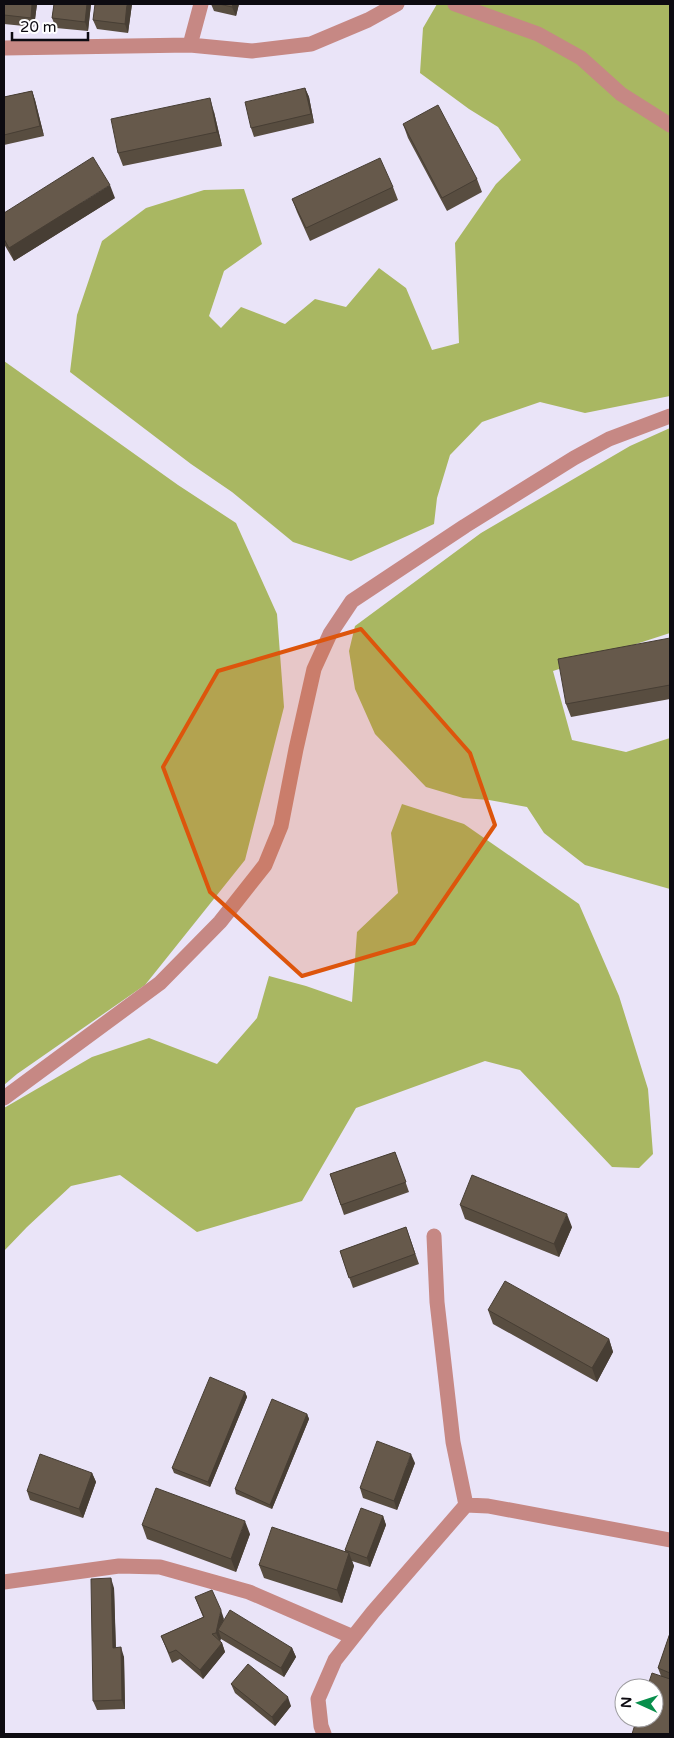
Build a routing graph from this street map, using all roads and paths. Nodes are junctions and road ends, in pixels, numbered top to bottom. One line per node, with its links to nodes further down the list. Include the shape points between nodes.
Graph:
1 (201, 4): 4 (street)
2 (397, 4): 4 (street, via 311,44 252,51)
3 (456, 4): 6 (street, via 538,34 580,58 621,94)
4 (190, 45): 5 (street)
5 (4, 48)
6 (670, 125)
7 (670, 416): 8 (street, via 609,439 574,458 352,601 330,634 314,669 281,826 265,866 220,922 160,982)
8 (4, 1098)
9 (434, 1236): 10 (street, via 437,1302 453,1442)
10 (466, 1505): 11 (street, via 488,1506); 13 (street)
11 (670, 1540)
12 (4, 1582): 13 (street, via 119,1566 160,1567 249,1592)
13 (353, 1637): 14 (street, via 335,1660 318,1700 320,1726)
14 (324, 1734)

